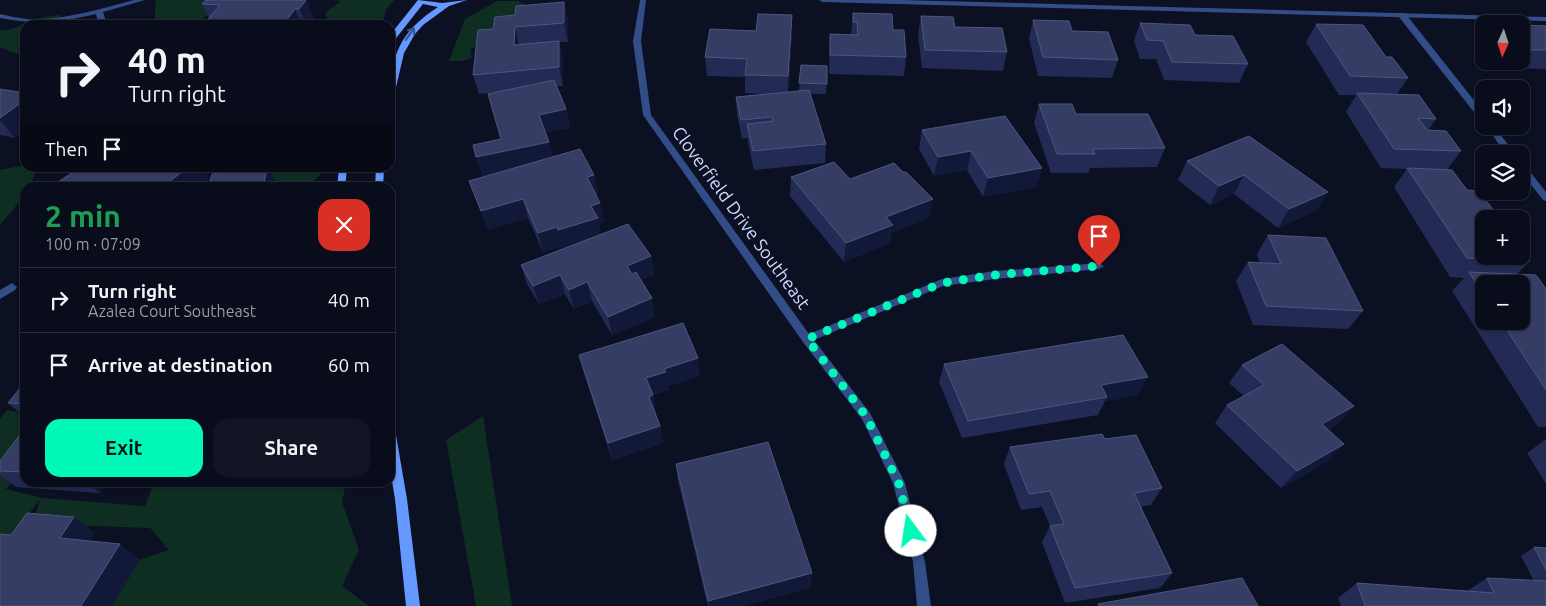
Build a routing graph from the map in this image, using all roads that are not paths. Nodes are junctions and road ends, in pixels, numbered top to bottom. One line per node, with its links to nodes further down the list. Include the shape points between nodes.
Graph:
1 (142, 0): 7 (street)
2 (422, 0): 6 (main road); 14 (main road)
3 (464, 0): 6 (main road)
4 (643, 0): 22 (street, Cloverfield Drive Southeast, via 636,42 647,116)
5 (822, 0): 8 (street)
6 (446, 5): 15 (main road, one-way to 6, via 399,53 416,26)
7 (99, 12): 12 (street); 13 (street)
8 (1402, 15): 10 (street); 16 (street)
9 (0, 16): 11 (street)
10 (1546, 19)
11 (24, 20)
12 (44, 20)
13 (101, 20)
14 (395, 34)
15 (395, 72)
16 (1475, 108)
17 (1530, 178): 18 (street)
18 (1546, 198)
19 (1099, 266): 22 (street, via 942,283)
20 (12, 287): 21 (street)
21 (0, 295)
22 (807, 339): 25 (street, Cloverfield Drive Southeast, via 866,416 899,484 919,562)
23 (395, 464): 24 (main road)
24 (413, 606)
25 (924, 606)

